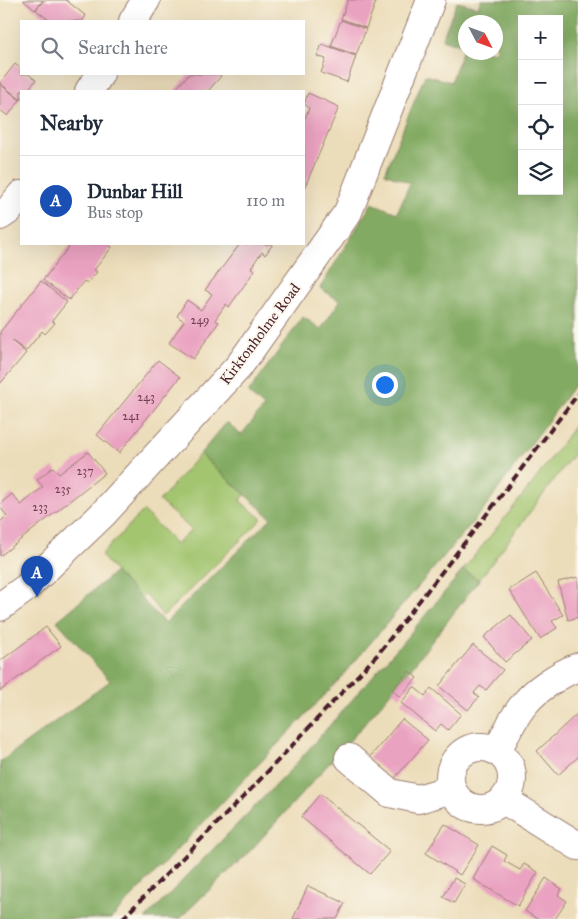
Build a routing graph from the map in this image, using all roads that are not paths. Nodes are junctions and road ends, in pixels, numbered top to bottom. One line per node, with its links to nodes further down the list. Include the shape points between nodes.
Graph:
1 (146, 0): 3 (street)
2 (431, 0): 8 (street, Kirktonholme Road, via 348,212 325,245 239,366 102,515 26,588)
3 (133, 20)
4 (99, 75): 5 (street)
5 (90, 90)
6 (20, 196): 7 (street)
7 (0, 216)
8 (0, 608)
9 (578, 667): 10 (street, via 562,673 527,700)
10 (497, 751): 12 (street, via 476,748 460,756 451,771); 13 (street, via 509,763 512,773 512,783)
11 (349, 758): 12 (street, via 390,793 418,799)
12 (452, 789): 13 (street, via 461,802 475,809 495,806)
13 (504, 800): 14 (street)
14 (578, 846)

